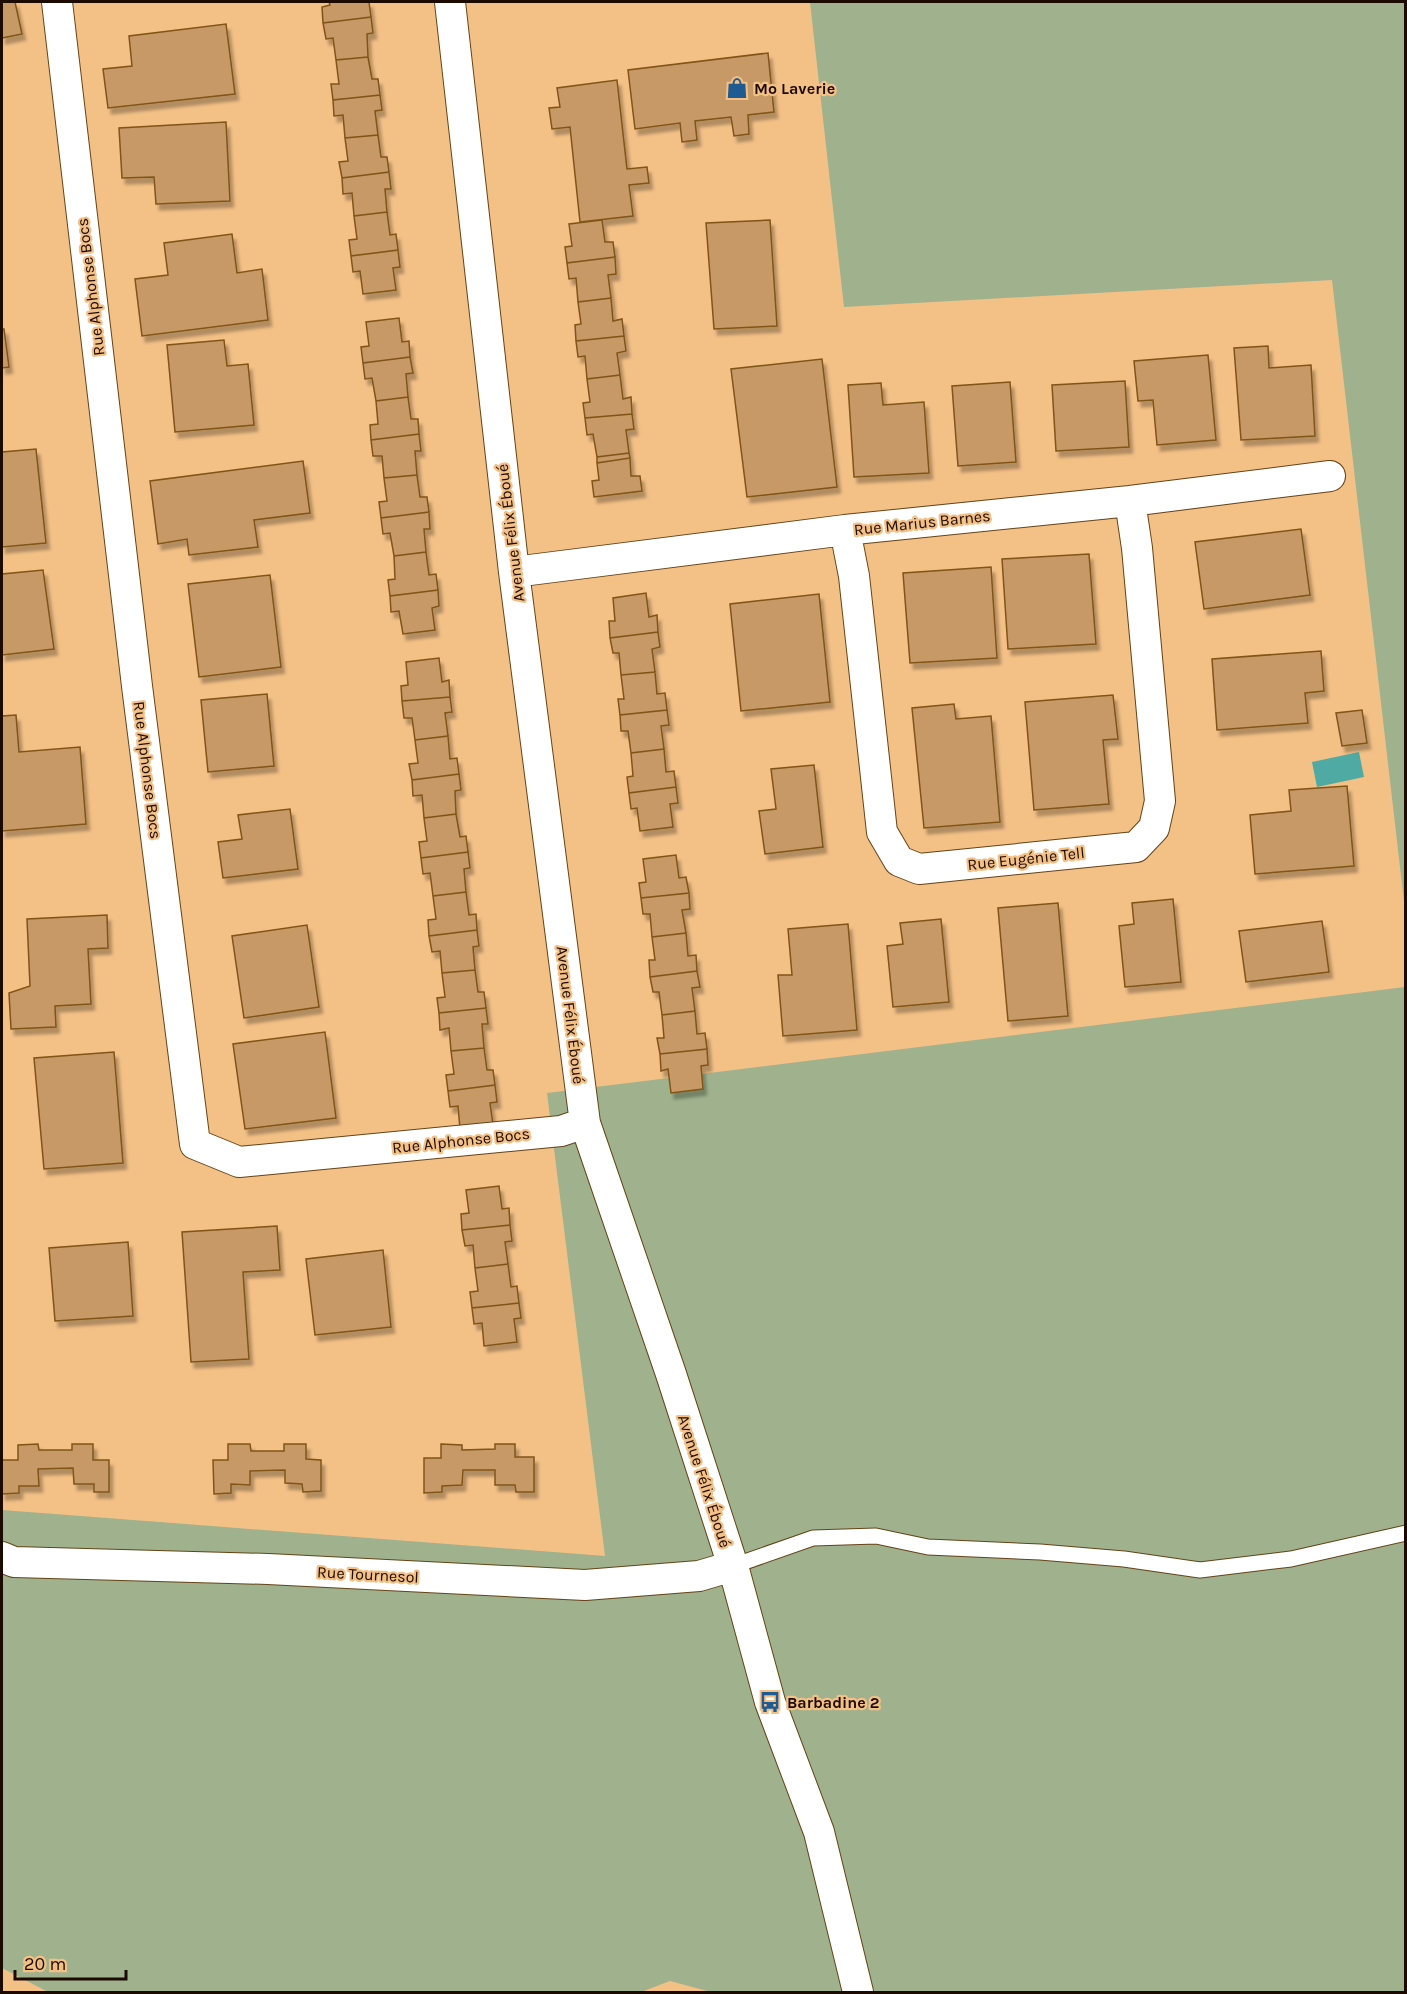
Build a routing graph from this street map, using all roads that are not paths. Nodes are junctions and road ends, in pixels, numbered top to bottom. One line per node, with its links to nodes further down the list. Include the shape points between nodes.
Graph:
1 (57, 2): 7 (street, Rue Alphonse Bocs, via 195,1144 239,1162 561,1131)
2 (450, 2): 6 (street, Avenue Félix Éboué)
3 (1330, 476): 4 (street, Rue Marius Barnes)
4 (1130, 501): 5 (street, Rue Marius Barnes); 5 (street, Rue Eugénie Tell, via 1160,801 1154,828 1136,847 919,869 899,861 882,832 854,576)
5 (845, 530): 6 (street, Rue Marius Barnes)
6 (514, 572): 7 (street, Avenue Félix Éboué)
7 (585, 1123): 10 (street, Avenue Félix Éboué)
8 (1406, 1533): 10 (lane, via 1291,1559 1200,1570 1124,1559 928,1547 876,1536 813,1538)
9 (2, 1557): 10 (street, Rue Tournesol, via 14,1562 268,1569 585,1585 699,1576)
10 (733, 1566): 11 (street, Avenue Félix Éboué, via 770,1702 819,1832)
11 (858, 1992)

